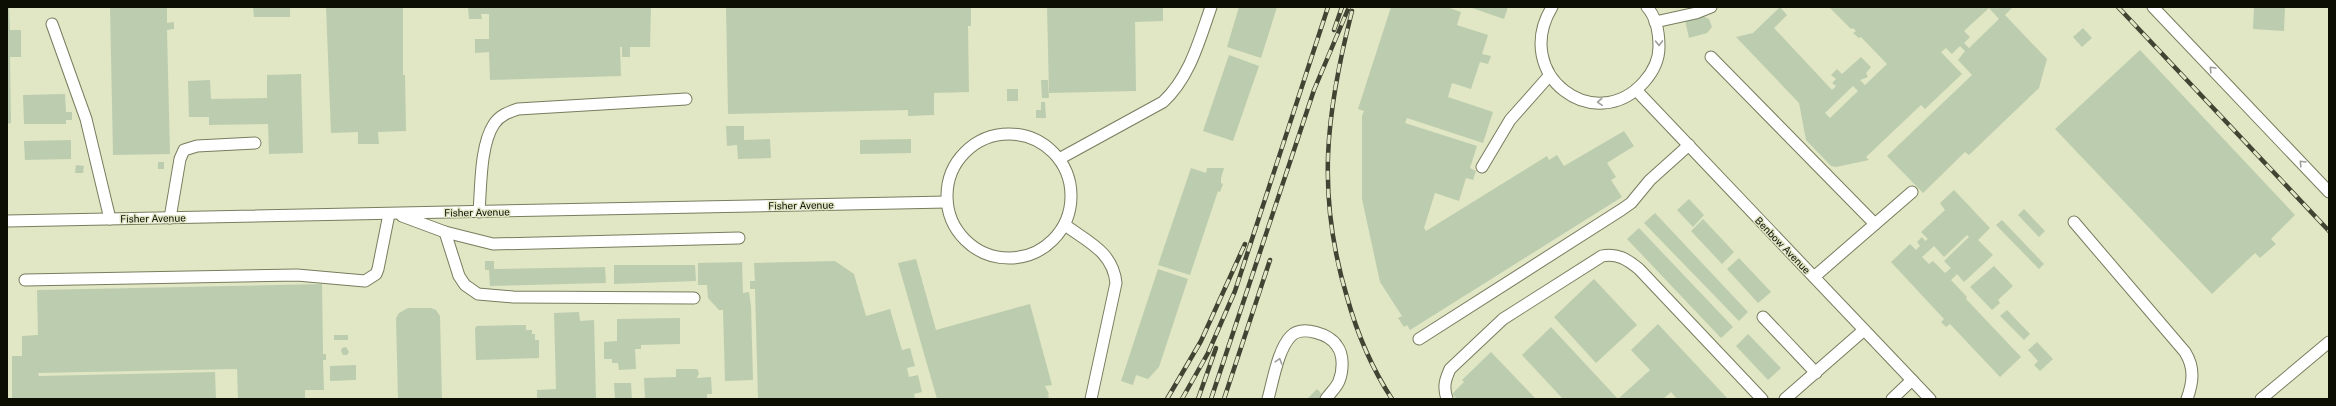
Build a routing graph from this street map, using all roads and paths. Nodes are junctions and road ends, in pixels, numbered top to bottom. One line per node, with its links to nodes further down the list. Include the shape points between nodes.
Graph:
1 (1211, 7): 14 (lane, via 1193,58 1176,90 1163,102)
2 (1552, 7): 9 (lane, via 1543,22 1540,43)
3 (1647, 7): 6 (lane)
4 (1711, 7): 6 (lane)
5 (2153, 7): 17 (lane, one-way to 5)
6 (1655, 22): 10 (lane, one-way to 10, via 1659,31 1659,53 1651,74)
7 (52, 24): 22 (lane, via 86,119)
8 (1711, 57): 25 (lane)
9 (1549, 76): 10 (lane, one-way to 9, via 1616,100 1594,103 1573,97); 15 (lane, via 1510,120)
10 (1636, 90): 13 (lane, Benbow Avenue)
11 (686, 99): 19 (lane, via 518,109 505,113 494,124 486,145)
12 (255, 143): 21 (lane, via 197,146 184,150 180,159)
13 (1689, 145): 29 (lane, Benbow Avenue); 34 (lane, via 1621,210)
14 (1059, 159): 18 (lane, via 1053,150 1033,137 1008,133 987,137 966,150 954,165 948,182); 26 (lane, via 1066,169 1072,188 1071,208)
15 (1482, 167)
16 (1912, 192): 25 (lane)
17 (2329, 192)
18 (947, 202): 19 (lane, Fisher Avenue); 26 (lane, via 954,226 966,242 987,255 1010,259 1030,255 1051,243)
19 (479, 212): 20 (lane, Fisher Avenue)
20 (394, 214): 21 (lane, Fisher Avenue); 27 (lane); 30 (lane, via 376,274 365,281 297,275)
21 (170, 218): 22 (lane, Fisher Avenue)
22 (110, 219): 23 (lane, Fisher Avenue)
23 (7, 221)
24 (2074, 222): 46 (lane, via 2191,361 2193,374)
25 (1875, 224): 29 (lane)
26 (1065, 225): 38 (lane, via 1109,258 1114,269 1116,283)
27 (445, 232): 28 (lane, via 493,244); 31 (lane, via 459,276 465,285 478,294 513,298)
28 (739, 238)
29 (1814, 277): 33 (lane, Benbow Avenue)
30 (25, 280)
31 (694, 298)
32 (1763, 317): 36 (lane)
33 (1864, 330): 36 (lane); 37 (lane, Benbow Avenue)
34 (1419, 339)
35 (2329, 342): 47 (lane)
36 (1816, 373): 43 (lane)
37 (1912, 380): 44 (lane); 45 (lane, Benbow Avenue)
38 (1091, 399)
39 (1268, 399): 40 (lane, one-way to 40, via 1280,358 1291,335 1299,331 1309,331 1332,340 1340,352 1342,368 1339,382)
40 (1326, 399)
41 (1447, 399): 42 (lane, via 1444,390 1445,380 1450,369 1503,319 1602,256 1612,254 1639,269)
42 (1762, 399)
43 (1785, 399)
44 (1892, 399)
45 (1930, 399)
46 (2187, 399)
47 (2261, 399)

